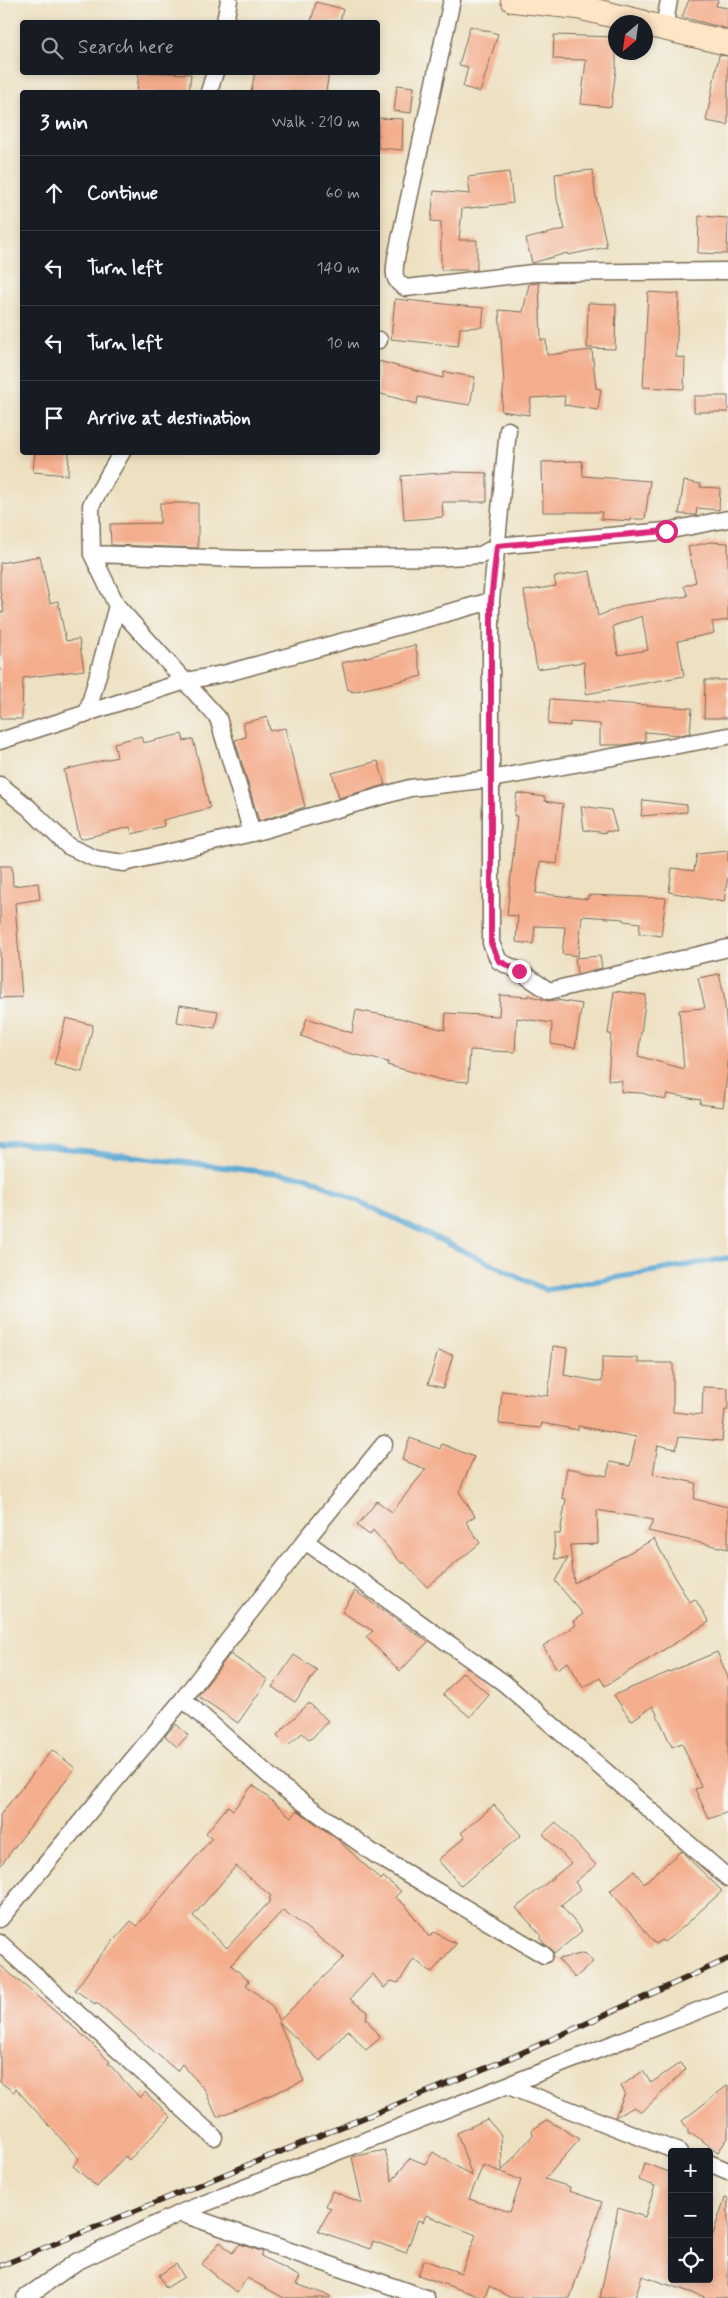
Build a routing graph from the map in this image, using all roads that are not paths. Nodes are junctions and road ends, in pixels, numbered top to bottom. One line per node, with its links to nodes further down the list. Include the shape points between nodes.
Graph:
1 (229, 0): 6 (street)
2 (452, 0): 11 (street, via 396,258 393,275 397,284 406,288 533,272)
3 (513, 0): 5 (street, via 578,7)
4 (669, 0): 7 (street)
5 (612, 15)
6 (225, 20)
7 (655, 26): 8 (street)
8 (728, 43)
9 (214, 75): 10 (street)
10 (210, 90)
11 (728, 271)
12 (508, 430): 15 (street)
13 (120, 455): 16 (street, via 91,504)
14 (728, 519): 15 (street, via 666,531)
15 (497, 546): 16 (street, via 481,555 361,559); 17 (street)
16 (92, 554): 18 (street)
17 (491, 601): 19 (street, via 227,673); 23 (street)
18 (117, 606): 19 (street); 20 (street)
19 (186, 681): 20 (street); 25 (street, via 218,718)
20 (87, 714): 22 (street)
21 (728, 736): 23 (street)
22 (0, 741)
23 (491, 779): 25 (street, via 410,788); 26 (street, via 491,943 499,961 548,992)
24 (0, 785): 25 (street, via 68,846 96,860 124,863)
25 (252, 833)
26 (728, 948)
27 (384, 1444): 28 (street)
28 (305, 1541): 29 (street); 30 (street, via 504,1683)
29 (183, 1699): 31 (street); 33 (street, via 282,1787 376,1855)
30 (728, 1878)
31 (0, 1919)
32 (0, 1943): 36 (street)
33 (544, 1955)
34 (728, 1999): 35 (street)
35 (508, 2086): 37 (street); 40 (street)
36 (214, 2137)
37 (669, 2148)
38 (713, 2165): 39 (street)
39 (728, 2171)
40 (180, 2213): 41 (street, via 76,2262); 42 (street)
41 (25, 2298)
42 (426, 2298)

